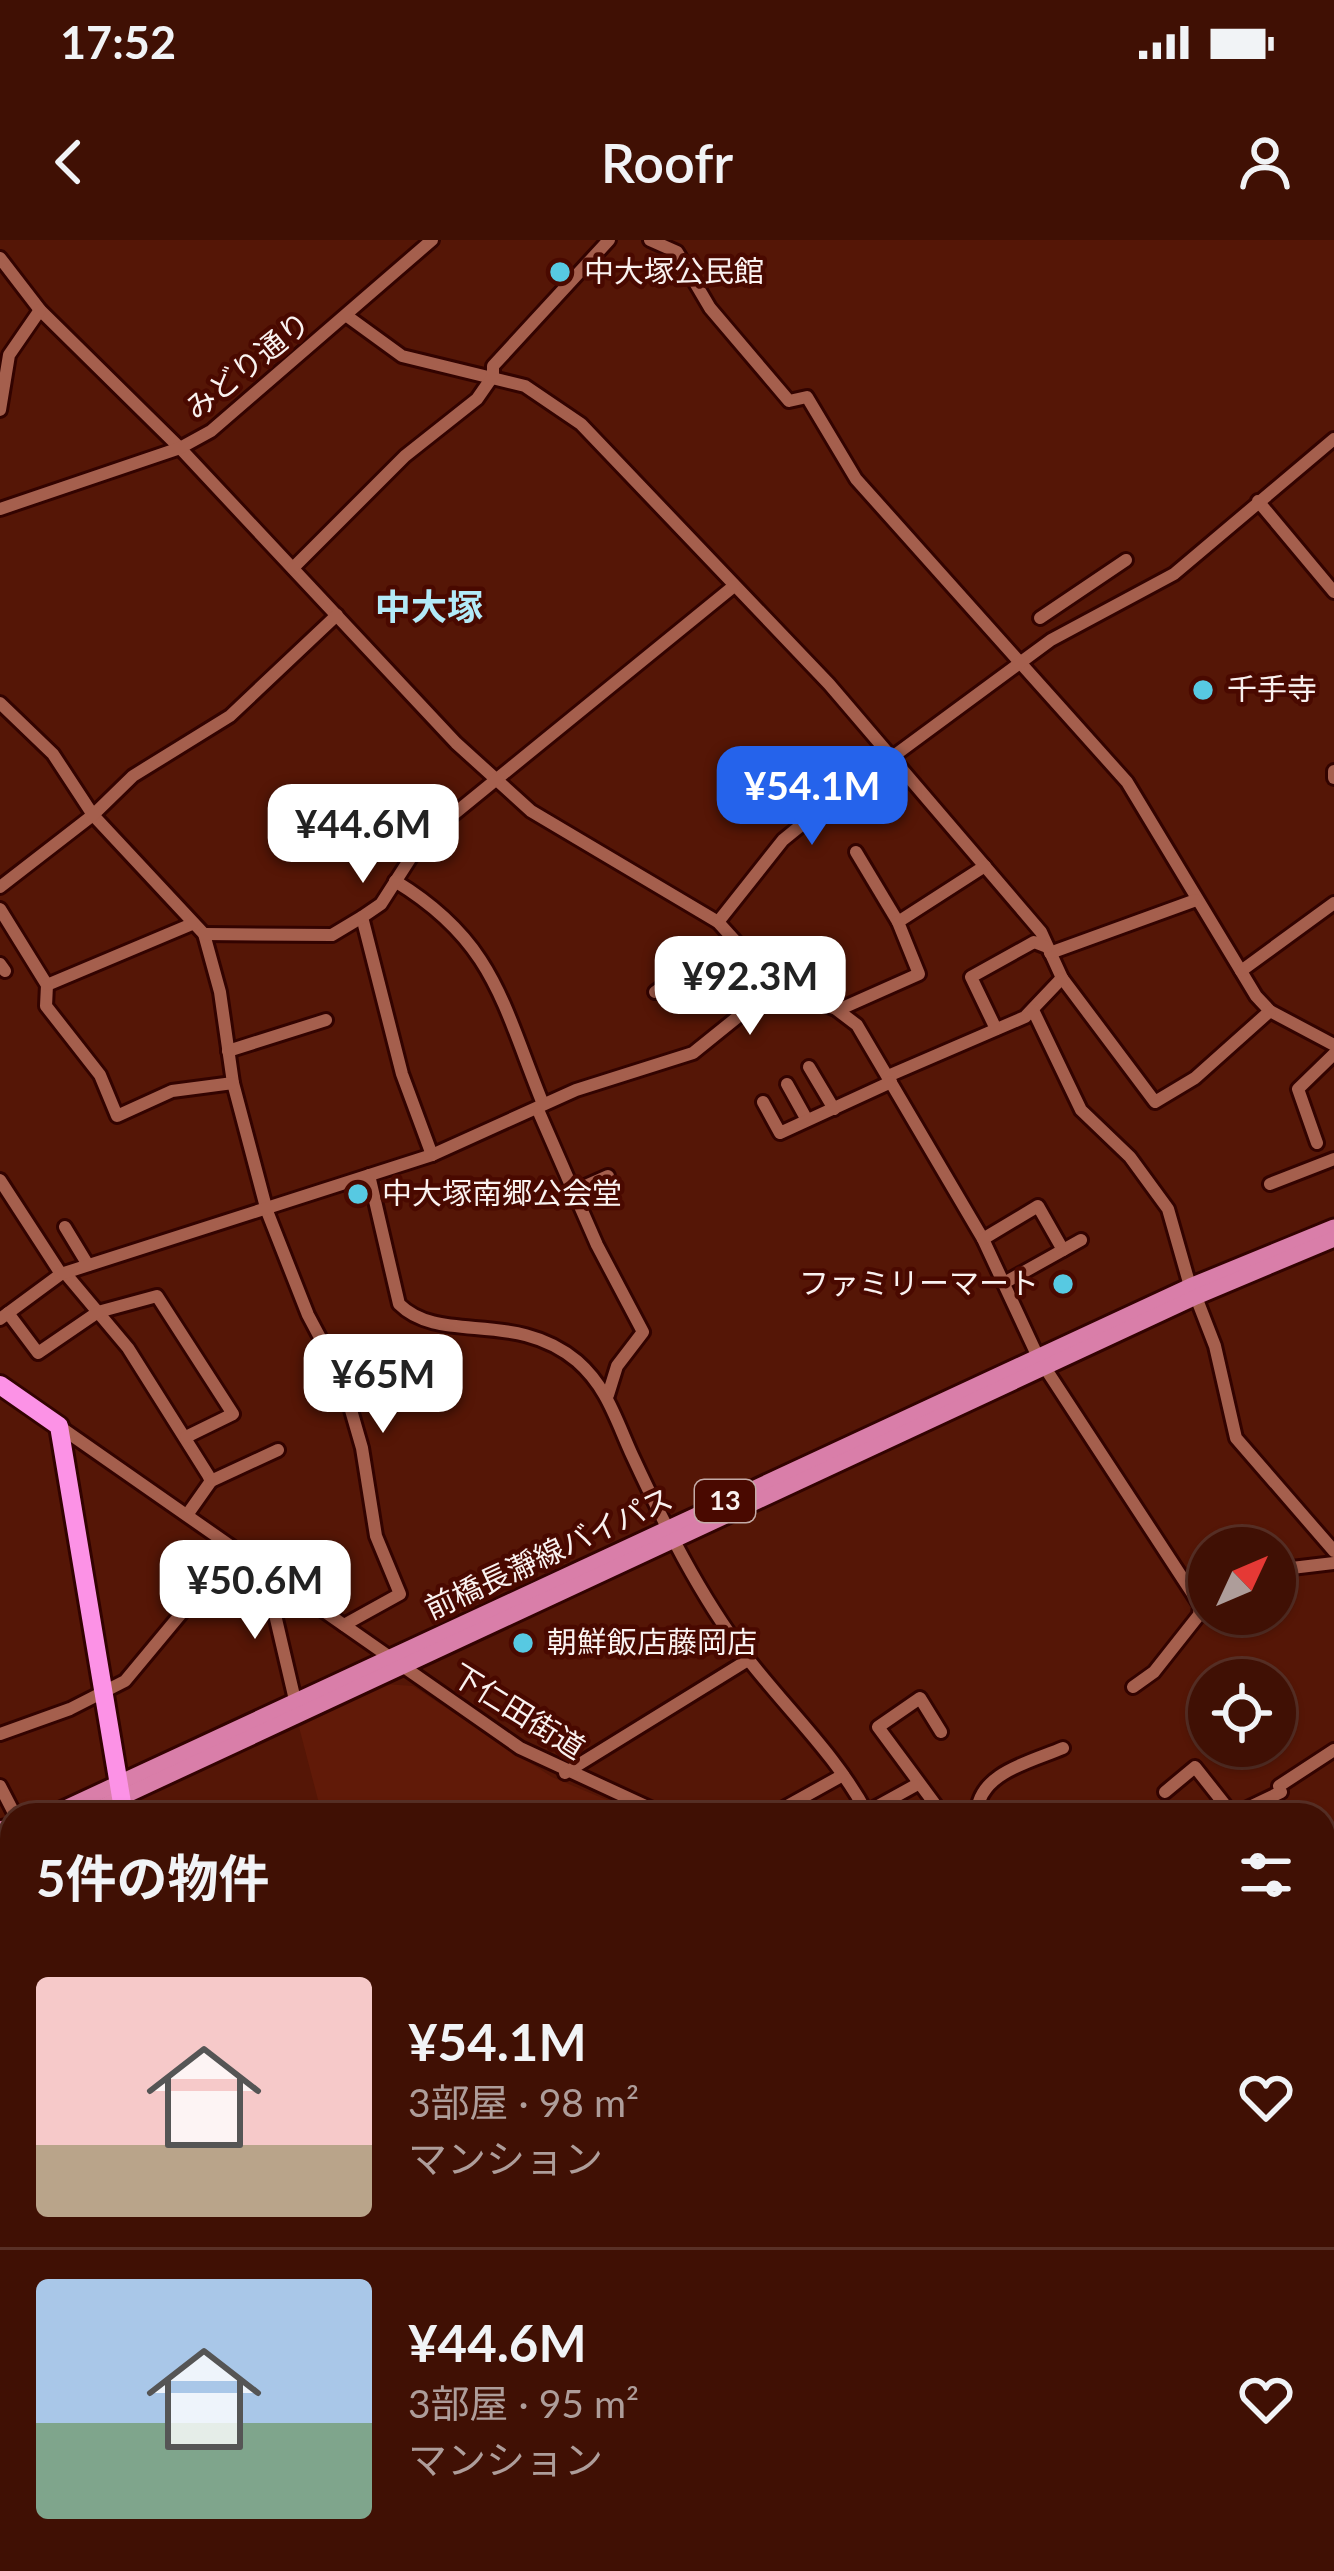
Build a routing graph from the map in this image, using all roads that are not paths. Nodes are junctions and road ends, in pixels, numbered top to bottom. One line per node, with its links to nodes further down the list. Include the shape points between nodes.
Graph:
1 (432, 240): 6 (street, みどり通り)
2 (609, 240): 7 (street, via 493,366)
3 (650, 240): 22 (street, via 677,252 710,308 789,401 807,397 856,479)
4 (0, 258): 5 (street)
5 (40, 310): 8 (street); 11 (street)
6 (347, 316): 7 (street, via 402,356); 11 (street, みどり通り)
7 (494, 376): 15 (street); 16 (street, via 555,402 581,424)
8 (1, 381): 9 (street)
9 (0, 410)
10 (1332, 445): 12 (street)
11 (180, 448): 13 (street, みどり通り); 15 (street)
12 (1258, 502): 18 (street); 19 (street, via 1174,574)
13 (0, 509)
14 (1126, 560): 17 (street)
15 (293, 568): 20 (street)
16 (734, 586): 24 (street); 25 (street)
17 (1080, 591): 19 (street); 21 (street)
18 (1334, 592)
19 (1094, 614): 22 (street)
20 (338, 616): 25 (street); 26 (street, via 230,716 133,776)
21 (1040, 618)
22 (1023, 663): 24 (street); 31 (street, via 1127,782)
23 (0, 703): 26 (street, via 52,754)
24 (890, 758): 28 (street); 35 (street, via 783,840)
25 (498, 779): 29 (street, via 422,840); 35 (street, via 531,811)
26 (93, 815): 30 (street); 37 (street)
27 (856, 852): 36 (street)
28 (985, 866): 36 (street); 40 (street)
29 (395, 881): 34 (street); 58 (street, via 473,942)
30 (0, 887)
31 (1196, 900): 40 (street); 41 (street)
32 (1334, 904): 41 (street)
33 (0, 909): 43 (street)
34 (362, 917): 38 (street, via 332,935); 62 (street)
35 (718, 922): 39 (street)
36 (898, 922): 46 (street, via 919,974)
37 (193, 924): 38 (street); 43 (street)
38 (204, 934): 52 (street)
39 (730, 938): 44 (street); 45 (street)
40 (1048, 950): 42 (street); 50 (street, via 1034,942 971,976)
41 (1241, 971): 48 (street)
42 (1063, 979): 47 (street); 48 (street, via 1155,1102 1196,1078)
43 (47, 986): 55 (street, via 46,1006 100,1076 117,1116 172,1090)
44 (776, 986): 46 (street); 58 (street, via 693,1053)
45 (655, 992)
46 (838, 1010): 54 (street)
47 (1034, 1010): 50 (street); 79 (street, via 1082,1110 1168,1209)
48 (1270, 1011): 51 (street)
49 (326, 1021): 52 (street)
50 (996, 1029): 54 (street)
51 (1334, 1049): 61 (street, via 1298,1089)
52 (228, 1052): 55 (street)
53 (809, 1067): 59 (street)
54 (890, 1079): 59 (street); 72 (street)
55 (232, 1082): 69 (street)
56 (787, 1084): 60 (street)
57 (764, 1102): 60 (street, via 780,1133)
58 (541, 1107): 62 (street); 68 (street)
59 (834, 1109): 60 (street)
60 (807, 1120)
61 (1318, 1143)
62 (432, 1155): 64 (street)
63 (1334, 1160): 67 (street)
64 (369, 1175): 69 (street); 84 (street, via 407,1312 460,1329 507,1328 552,1341)
65 (608, 1176): 68 (street)
66 (0, 1180): 77 (street)
67 (1270, 1184)
68 (574, 1191): 84 (street, via 643,1332 617,1366)
69 (267, 1211): 76 (street); 98 (street, via 342,1379 376,1536 400,1594)
70 (65, 1227): 76 (street)
71 (1334, 1227): 79 (main road, 前橋長瀞線バイパス / 13)
72 (983, 1239): 75 (street, via 1038,1206); 78 (street)
73 (1334, 1239): 79 (main road, 前橋長瀞線バイパス / 13)
74 (1081, 1240): 75 (street)
75 (1064, 1250): 78 (street)
76 (88, 1265): 77 (street)
77 (63, 1273): 80 (street); 81 (street)
78 (1004, 1282): 82 (street)
79 (1193, 1291): 82 (main road, 前橋長瀞線バイパス / 13); 92 (street, via 1236,1438)
80 (98, 1312): 81 (street, via 38,1353); 86 (street); 86 (street, via 157,1296 233,1414)
81 (4, 1316)
82 (1042, 1363): 90 (main road, 前橋長瀞線バイパス / 13); 96 (street)
83 (0, 1385): 85 (highway)
84 (608, 1396): 90 (street)
85 (59, 1426): 89 (street, 下仁田街道); 102 (highway)
86 (186, 1437): 88 (street)
87 (278, 1450): 88 (street)
88 (211, 1481): 89 (street)
89 (187, 1515): 91 (street, 下仁田街道)
90 (672, 1532): 99 (street); 100 (main road, 前橋長瀞線バイパス / 13)
91 (234, 1550): 95 (street, 下仁田街道); 102 (street, via 125,1681)
92 (1334, 1551)
93 (1334, 1563): 94 (street)
94 (1296, 1568)
95 (265, 1571): 98 (street, 下仁田街道); 103 (street)
96 (1184, 1579): 97 (street); 101 (street, via 1199,1615)
97 (1188, 1579)
98 (344, 1625): 100 (street, 下仁田街道)
99 (748, 1660): 108 (street); 109 (street)
100 (396, 1663): 103 (main road, 前橋長瀞線バイパス / 13); 108 (street, 下仁田街道); 112 (main road, 前橋長瀞線バイパス / 13)
101 (1133, 1687)
102 (101, 1695): 105 (street); 112 (highway)
103 (295, 1700): 112 (main road, 前橋長瀞線バイパス / 13)
104 (941, 1732): 110 (street, via 920,1698 878,1727)
105 (0, 1734)
106 (1063, 1748): 118 (street, via 1003,1773 984,1788)
107 (1334, 1750): 120 (street)
108 (565, 1773): 113 (street, 下仁田街道)
109 (843, 1775): 114 (street); 115 (street)
110 (916, 1785): 116 (street); 117 (street)
111 (1165, 1792): 119 (street, via 1195,1767)
112 (121, 1798)
113 (636, 1803)
114 (793, 1803)
115 (861, 1803)
116 (885, 1803)
117 (932, 1803)
118 (980, 1803)
119 (1224, 1803)
120 (1255, 1803)

